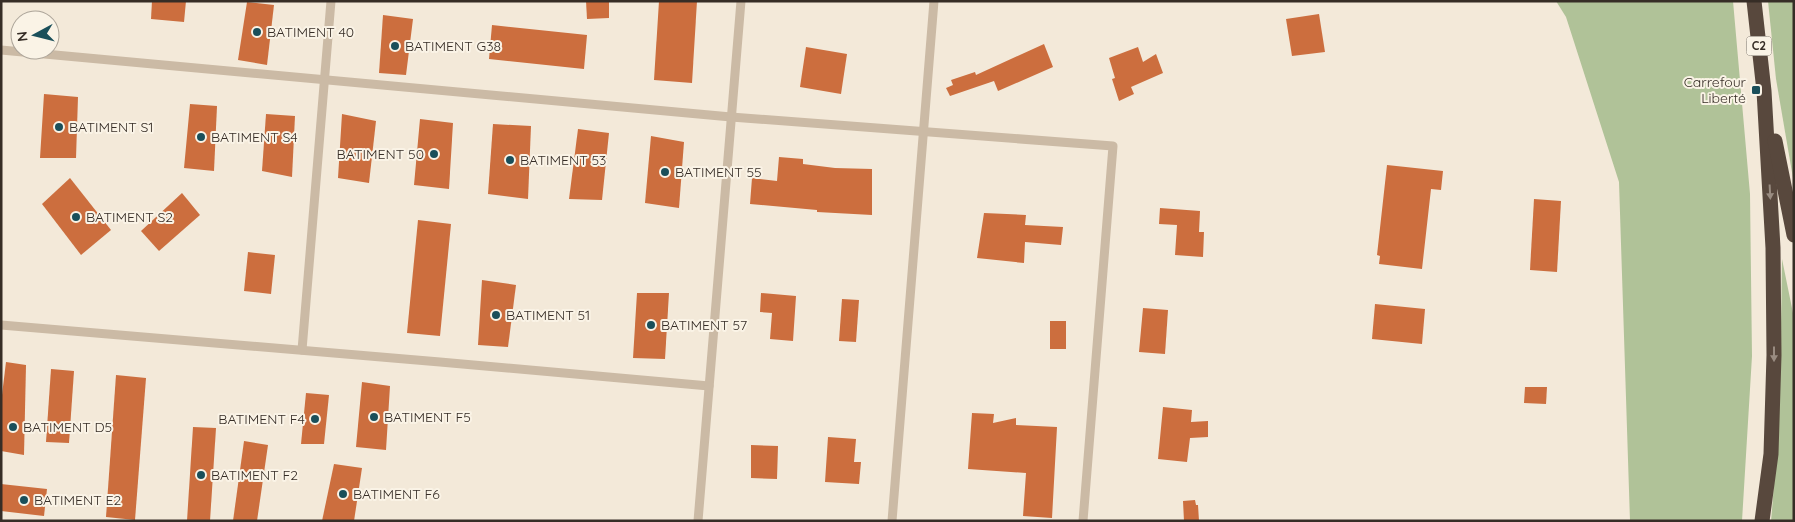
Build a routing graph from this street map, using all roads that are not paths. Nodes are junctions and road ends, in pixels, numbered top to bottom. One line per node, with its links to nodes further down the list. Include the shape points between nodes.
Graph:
1 (331, 1): 6 (lane)
2 (740, 1): 8 (lane)
3 (934, 1): 9 (lane)
4 (1754, 1): 7 (highway, C2)
5 (1, 50): 6 (lane)
6 (324, 80): 8 (lane); 12 (lane)
7 (1764, 91): 10 (highway); 17 (highway, one-way to 17, via 1774,355 1771,454)
8 (731, 117): 9 (lane); 13 (lane)
9 (924, 130): 15 (lane); 16 (lane, via 1113,146)
10 (1794, 235)
11 (1, 325): 12 (lane)
12 (302, 350): 13 (lane)
13 (709, 386): 14 (lane)
14 (698, 521)
15 (892, 521)
16 (1083, 521)
17 (1762, 521)

